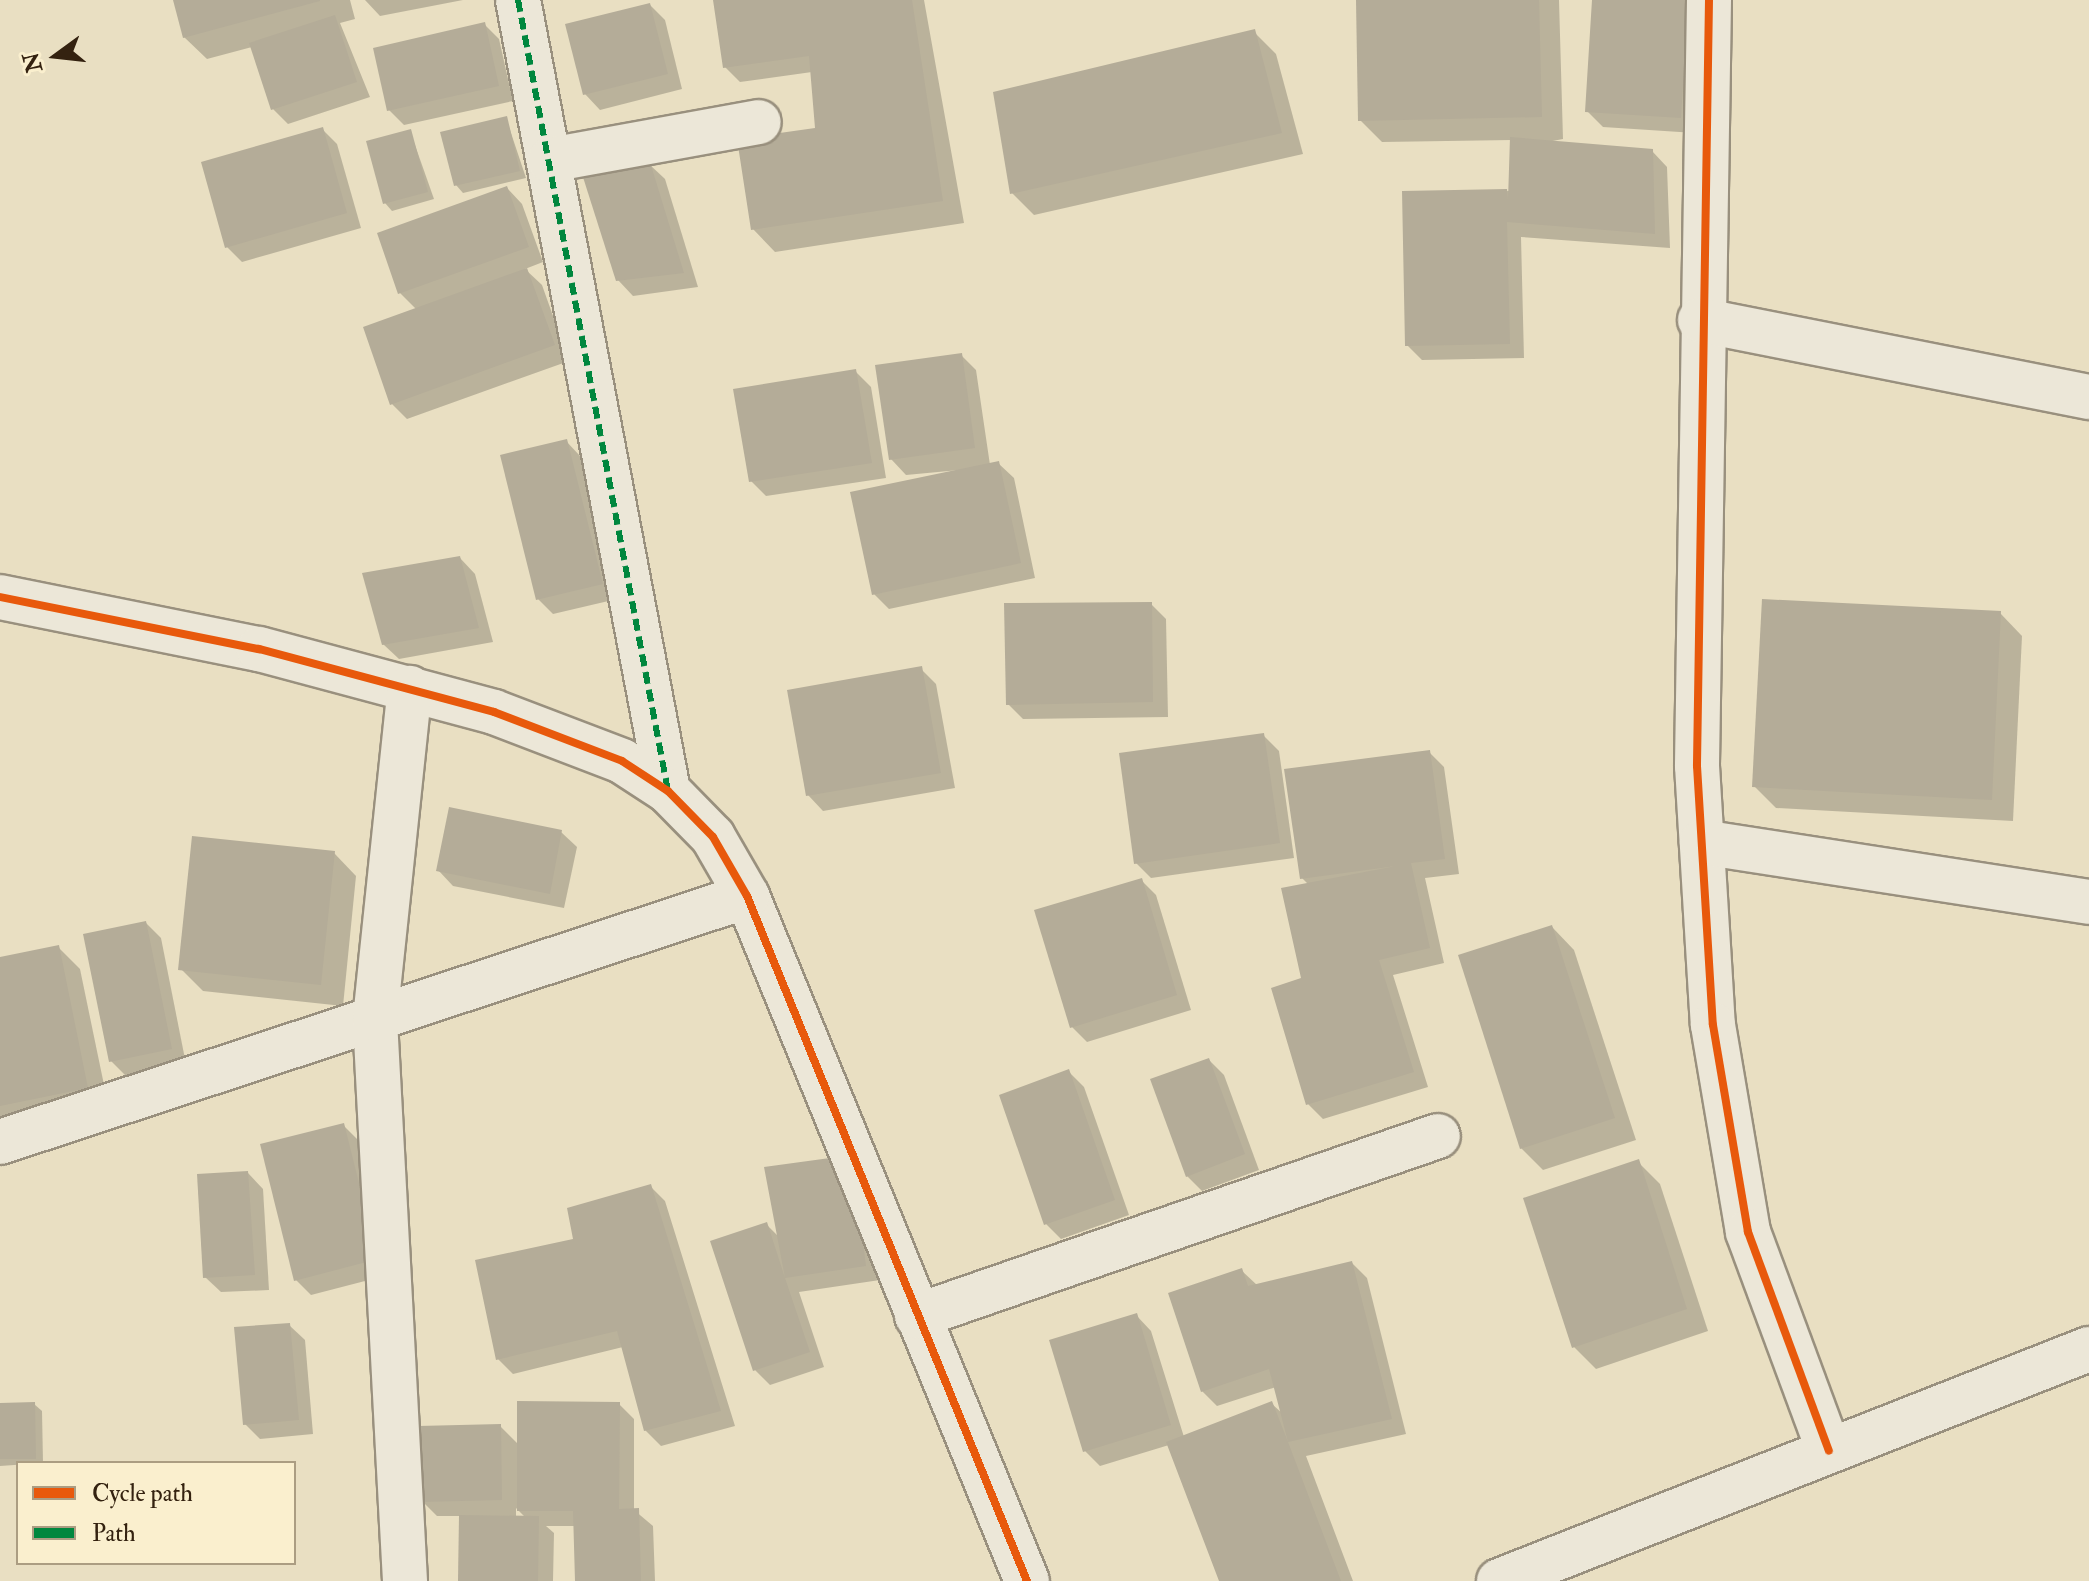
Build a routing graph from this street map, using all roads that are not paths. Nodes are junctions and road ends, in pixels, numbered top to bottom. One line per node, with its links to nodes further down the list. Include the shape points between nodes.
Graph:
1 (518, 0): 4 (street)
2 (1709, 0): 5 (street)
3 (759, 122): 4 (street)
4 (550, 160): 9 (street)
5 (1700, 320): 6 (street); 10 (street)
6 (2089, 397)
7 (0, 597): 8 (street)
8 (410, 688): 9 (street, via 567,738); 13 (street)
9 (668, 791): 11 (street, via 713,837)
10 (1702, 842): 12 (street); 18 (street, via 1713,1025 1748,1232)
11 (747, 896): 13 (street); 16 (street)
12 (2089, 902)
13 (375, 1019): 15 (street); 19 (street)
14 (1438, 1136): 16 (street)
15 (0, 1142)
16 (917, 1316): 20 (street)
17 (2089, 1349): 18 (street)
18 (1829, 1451): 21 (street)
19 (405, 1581)
20 (1027, 1581)
21 (1499, 1581)

